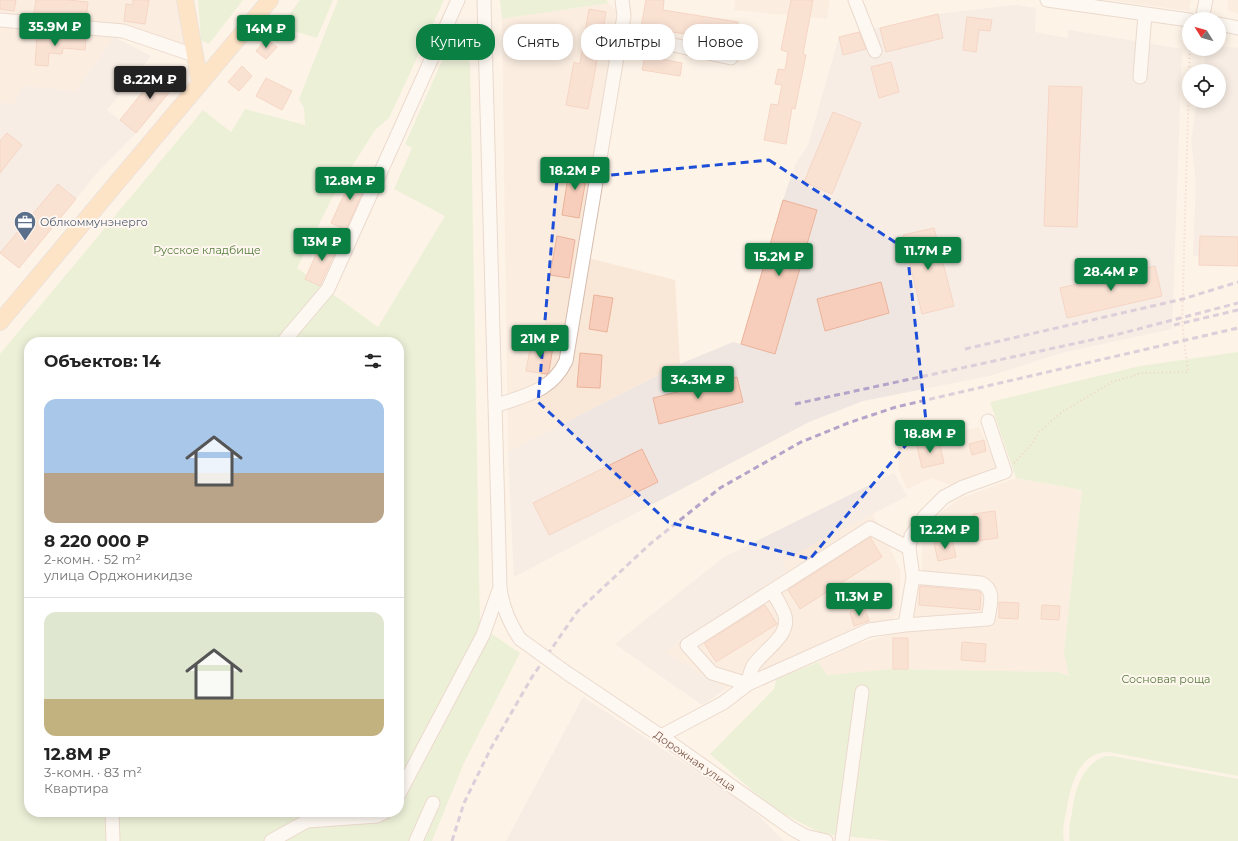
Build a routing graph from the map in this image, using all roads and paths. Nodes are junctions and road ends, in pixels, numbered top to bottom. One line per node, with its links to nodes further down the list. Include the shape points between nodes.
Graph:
1 (185, 0): 17 (main road)
2 (270, 0): 20 (main road)
3 (458, 0): 23 (street, via 328,289)
4 (484, 0): 24 (street)
5 (622, 0): 13 (street)
6 (855, 0): 16 (street)
7 (1047, 0): 10 (street)
8 (1206, 0): 9 (street)
9 (1203, 12)
10 (1145, 14): 11 (street); 19 (street)
11 (1182, 19)
12 (0, 20): 17 (street, via 123,31)
13 (623, 24)
14 (1226, 25): 15 (street)
15 (1238, 28)
16 (875, 51)
17 (194, 55): 20 (main road)
18 (617, 60): 24 (street, via 566,361 561,372 544,389)
19 (1140, 77)
20 (200, 83): 22 (main road)
21 (1188, 108): 26 (path, via 1182,323 1188,372 1142,373 1112,382 1062,412 1040,432)
22 (0, 322)
23 (287, 337)
24 (495, 406): 29 (street)
25 (988, 421): 26 (street)
26 (1005, 472): 27 (street, via 963,487 944,497 925,516 911,536)
27 (909, 548): 28 (street); 30 (street, via 870,528)
28 (913, 578): 31 (street); 31 (street, via 981,583 988,586 991,592 988,619)
29 (500, 588): 34 (street, Дорожная улица, bridge, via 507,618 520,639); 35 (street, via 483,635)
30 (772, 591): 32 (street, via 785,614 786,626 754,665 749,674); 32 (street, via 687,645 712,673)
31 (905, 625): 32 (street, via 869,630)
32 (748, 684): 34 (street, via 723,703)
33 (862, 692): 44 (street)
34 (661, 736): 39 (street, Дорожная улица)
35 (404, 785)
36 (433, 804): 42 (street)
37 (112, 817): 40 (street)
38 (363, 817): 41 (street, via 307,821)
39 (805, 838): 43 (street, Дорожная улица)
40 (113, 841)
41 (272, 841)
42 (416, 841)
43 (826, 841)
44 (842, 841)

